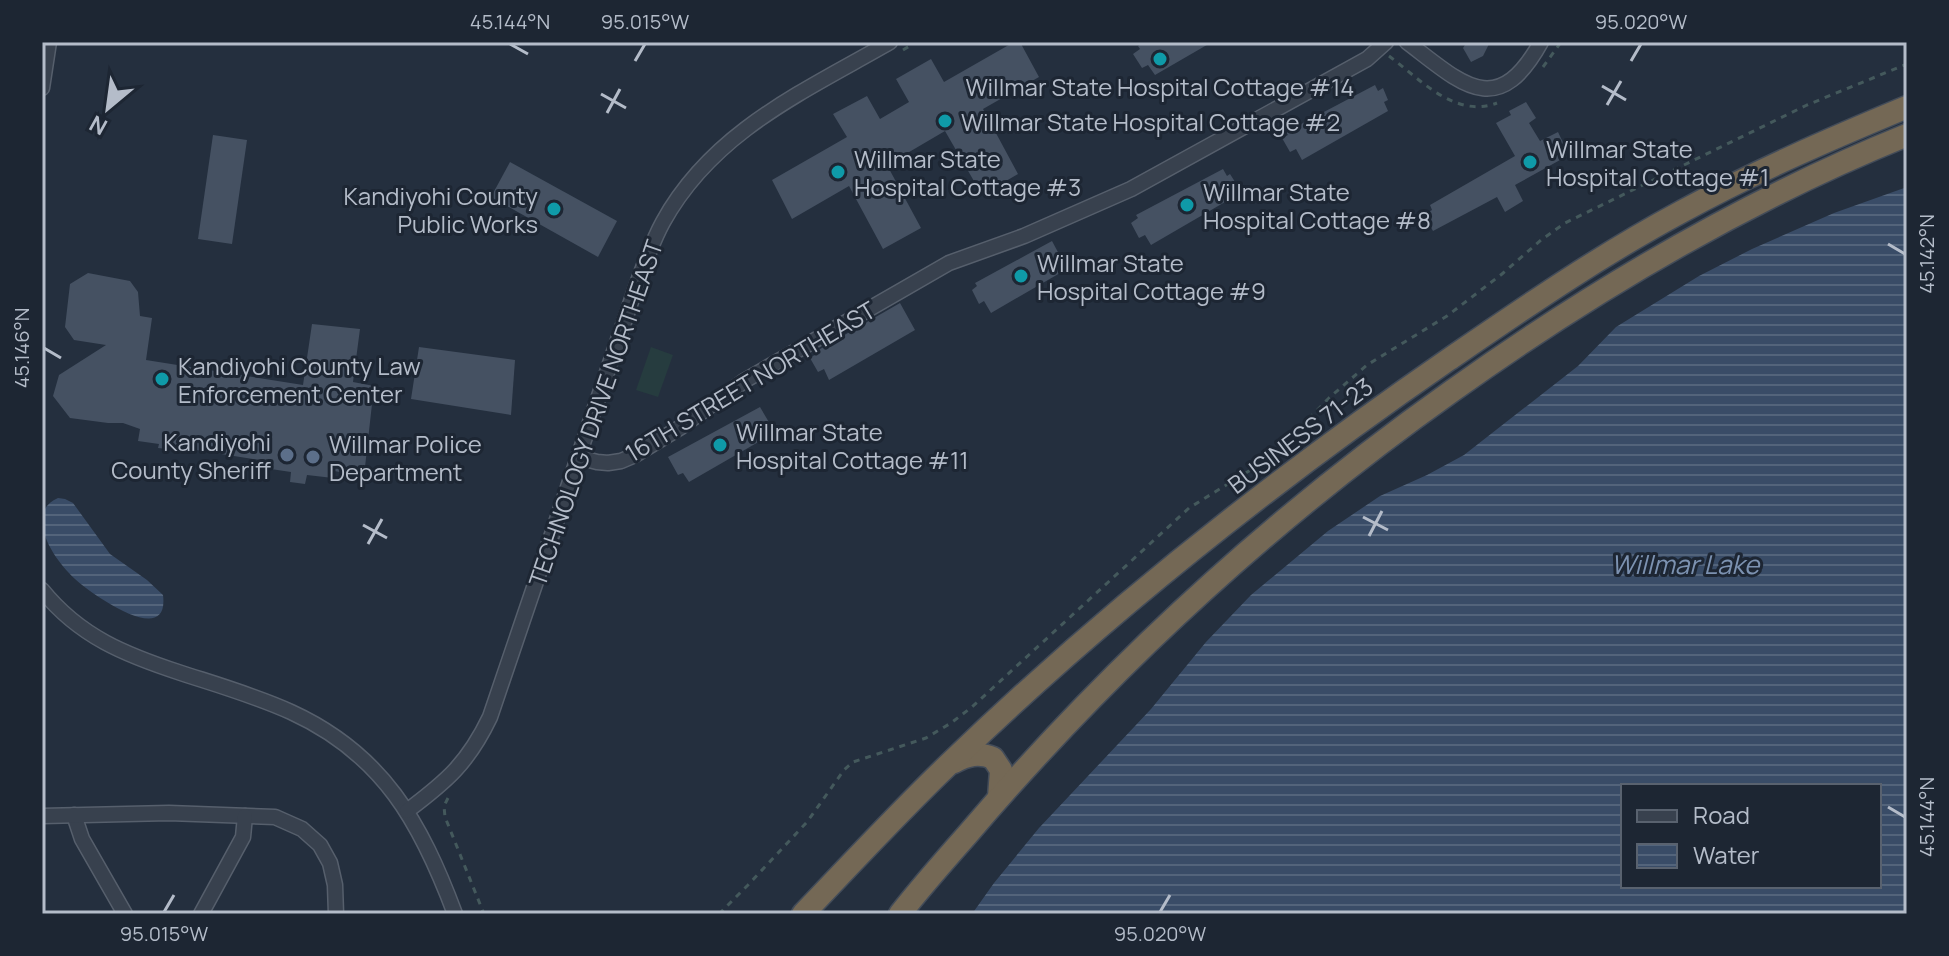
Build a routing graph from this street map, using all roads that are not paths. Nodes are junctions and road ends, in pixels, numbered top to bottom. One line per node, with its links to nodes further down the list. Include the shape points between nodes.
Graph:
1 (49, 42): 6 (street)
2 (1386, 42): 9 (street, 16TH STREET NORTHEAST, via 1367,59 1153,178 949,263 744,381 635,455 608,463)
3 (1407, 42): 4 (street, via 1462,83 1482,88 1511,81)
4 (1541, 42)
5 (897, 46): 9 (street, TECHNOLOGY DRIVE NORTHEAST, via 751,123 681,194 646,259)
6 (42, 88)
7 (1907, 107): 11 (highway, BUSINESS 71-23, via 1681,212 1561,282 1227,522)
8 (1907, 135): 12 (highway, via 1709,227 1579,304 1425,409 1203,589 1092,696)
9 (578, 457): 14 (street, TECHNOLOGY DRIVE NORTHEAST, via 483,731 451,776)
10 (42, 590): 14 (street, via 108,645 310,721 372,768)
11 (946, 767): 12 (highway, via 969,755 993,758 1001,770); 13 (highway, BUSINESS 71-23)
12 (999, 797): 24 (highway)
13 (910, 803): 22 (highway, BUSINESS 71-23); 23 (highway)
14 (407, 811): 21 (street)
15 (74, 815): 16 (street); 17 (street); 18 (street)
16 (42, 816)
17 (245, 816): 19 (street, via 243,837); 20 (street, via 275,817 302,829 320,845 330,863)
18 (125, 914)
19 (201, 914)
20 (336, 914)
21 (455, 914)
22 (803, 914)
23 (825, 914)
24 (900, 914)

